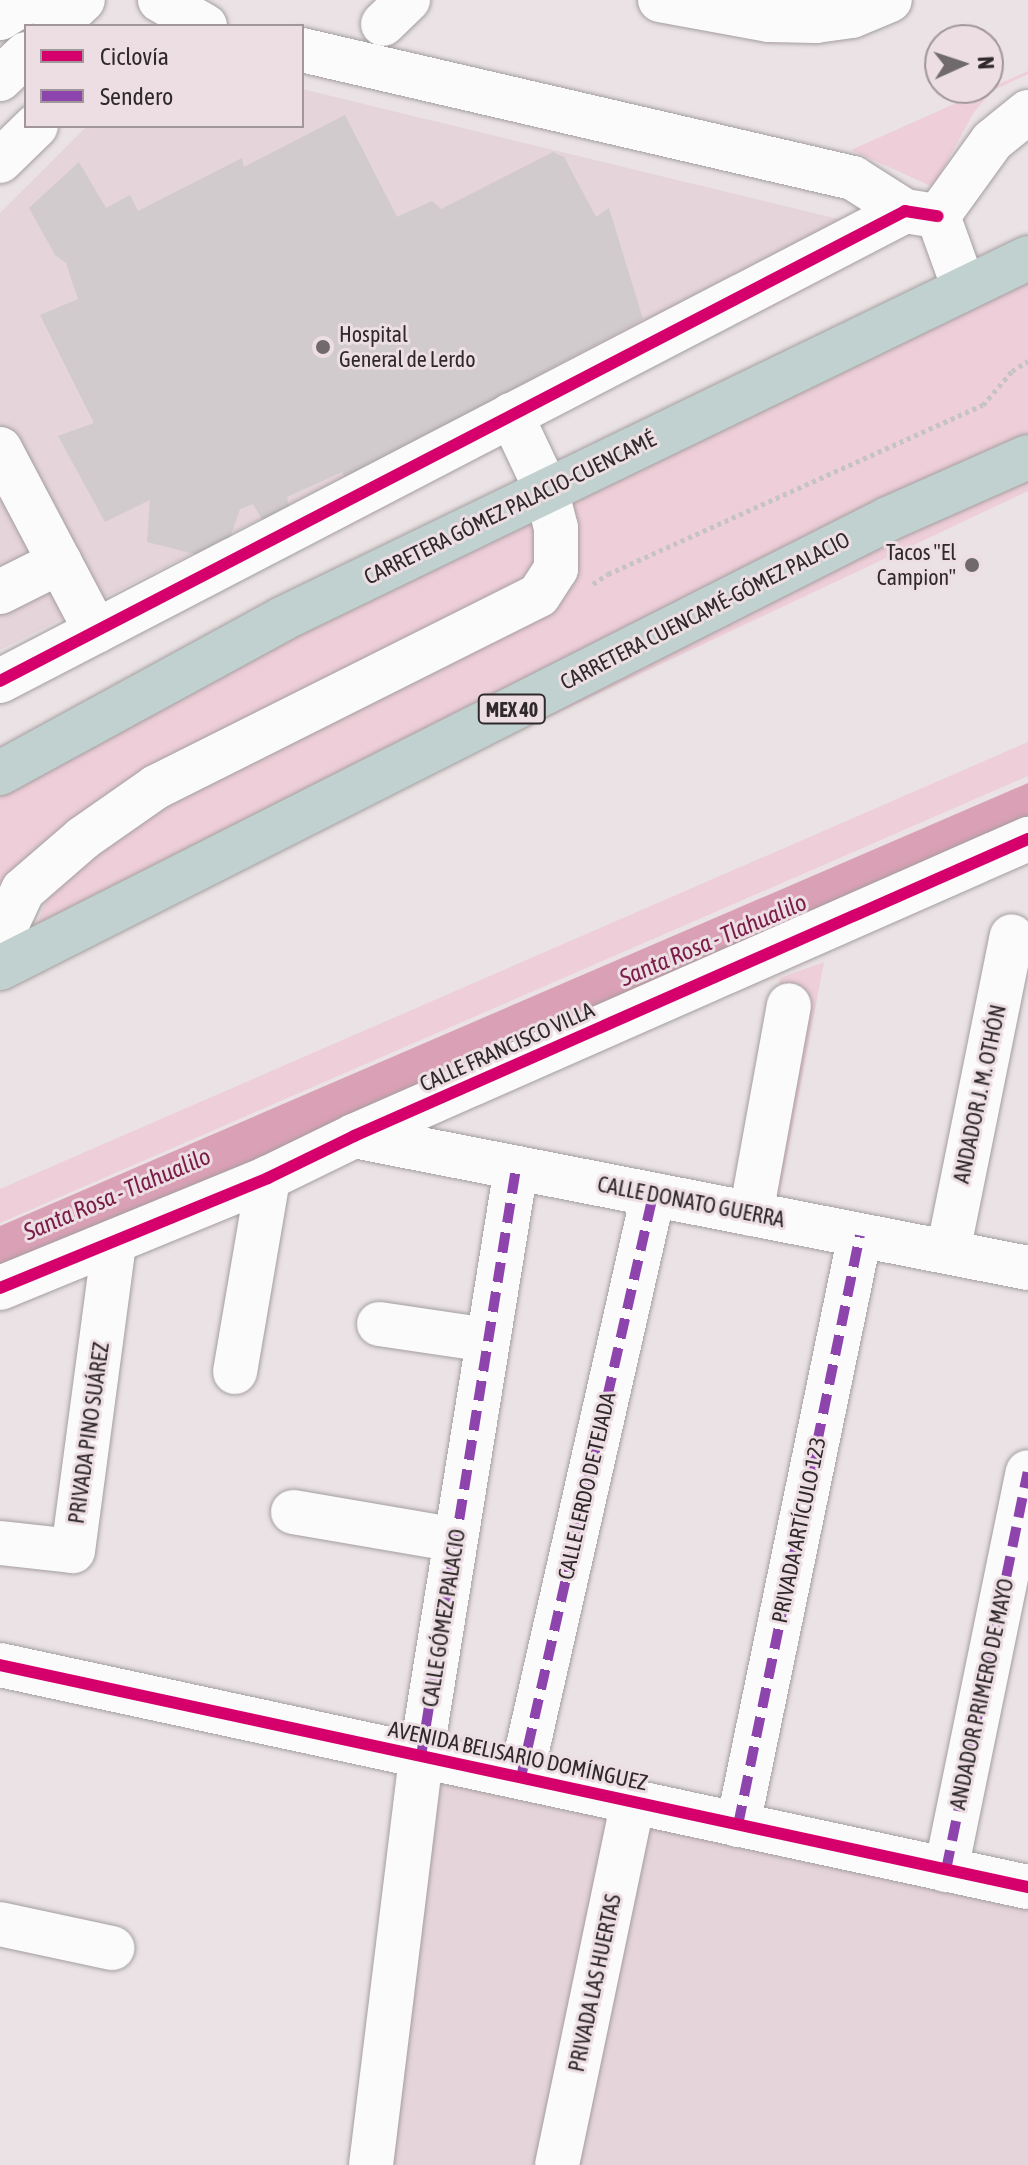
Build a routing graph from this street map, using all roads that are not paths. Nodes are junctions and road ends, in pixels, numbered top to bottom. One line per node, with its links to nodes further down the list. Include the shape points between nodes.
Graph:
1 (29, 0): 6 (street)
2 (83, 0): 7 (street)
3 (660, 0): 4 (street, via 769,20 816,21 852,16)
4 (890, 0)
5 (155, 7): 8 (street)
6 (0, 18)
7 (57, 24)
8 (200, 24)
9 (304, 50): 15 (street, via 853,178)
10 (24, 56): 11 (street)
11 (0, 79)
12 (1028, 112): 15 (street)
13 (34, 128): 14 (street)
14 (0, 161)
15 (922, 213): 17 (street); 18 (street)
16 (1028, 258): 17 (highway, CARRETERA GÓMEZ PALACIO-CUENCAMÉ)
17 (964, 288): 21 (highway, CARRETERA GÓMEZ PALACIO-CUENCAMÉ)
18 (511, 415): 21 (street); 24 (street)
19 (0, 449): 22 (street)
20 (1028, 457): 30 (highway, CARRETERA CUENCAMÉ-GÓMEZ PALACIO / MEX 40, via 888,519)
21 (546, 489): 26 (highway, CARRETERA GÓMEZ PALACIO-CUENCAMÉ, via 282,619); 29 (street, via 558,553 556,569 539,595 156,787 83,838 23,890)
22 (60, 562): 23 (street); 24 (street)
23 (0, 592)
24 (96, 631): 25 (street)
25 (0, 681)
26 (0, 773)
27 (1028, 839): 32 (street, CALLE FRANCISCO VILLA)
28 (1012, 936): 39 (street, ANDADOR J. M. OTHÓN)
29 (0, 939)
30 (0, 968)
31 (789, 1005): 36 (street)
32 (354, 1136): 33 (street, CALLE DONATO GUERRA); 34 (street, CALLE FRANCISCO VILLA)
33 (516, 1168): 35 (street, CALLE DONATO GUERRA); 43 (street, CALLE GÓMEZ PALACIO)
34 (268, 1178): 38 (street, CALLE FRANCISCO VILLA); 44 (street)
35 (653, 1195): 36 (street, CALLE DONATO GUERRA); 51 (street, CALLE LERDO DE TEJADA)
36 (751, 1214): 37 (street, CALLE DONATO GUERRA)
37 (860, 1235): 39 (street, CALLE DONATO GUERRA); 53 (street, PRIVADA ARTÍCULO 123)
38 (114, 1242): 41 (street, CALLE FRANCISCO VILLA); 48 (street, PRIVADA PINO SUÁREZ, via 73,1551)
39 (948, 1252): 40 (street, CALLE DONATO GUERRA)
40 (1028, 1268)
41 (0, 1288)
42 (379, 1324): 43 (street)
43 (488, 1340): 47 (street, CALLE GÓMEZ PALACIO)
44 (235, 1372)
45 (1028, 1472): 54 (street, ANDADOR PRIMERO DE MAYO)
46 (293, 1512): 47 (street)
47 (456, 1540): 50 (street, CALLE GÓMEZ PALACIO)
48 (0, 1543)
49 (0, 1665): 50 (street, AVENIDA BELISARIO DOMÍNGUEZ)
50 (421, 1756): 51 (street, AVENIDA BELISARIO DOMÍNGUEZ); 58 (street, CALLE GÓMEZ PALACIO)
51 (521, 1777): 52 (street, AVENIDA BELISARIO DOMÍNGUEZ)
52 (633, 1801): 53 (street, AVENIDA BELISARIO DOMÍNGUEZ); 59 (street, PRIVADA LAS HUERTAS)
53 (738, 1825): 54 (street, AVENIDA BELISARIO DOMÍNGUEZ)
54 (946, 1870): 55 (street, AVENIDA BELISARIO DOMÍNGUEZ)
55 (1028, 1887)
56 (0, 1924): 57 (street)
57 (112, 1948)
58 (371, 2165)
59 (557, 2165)

